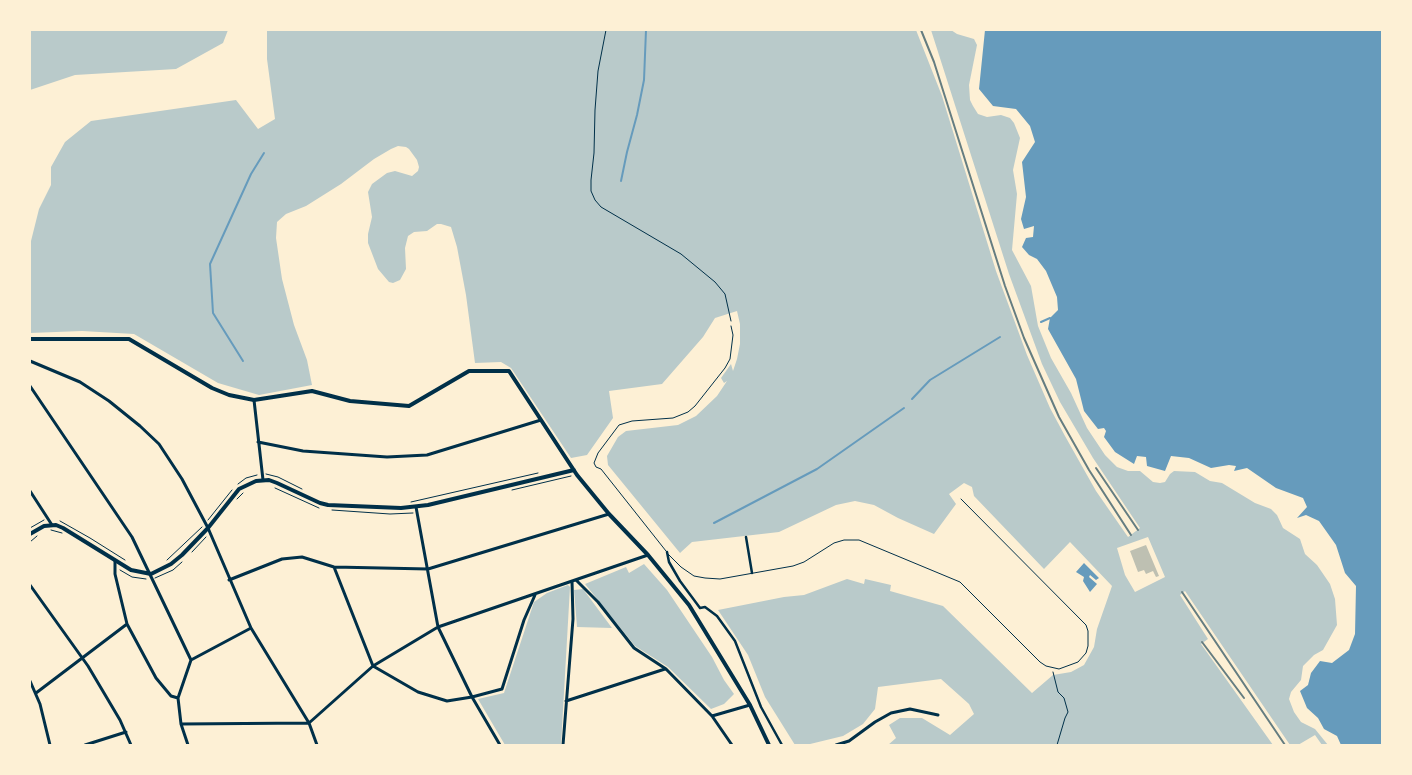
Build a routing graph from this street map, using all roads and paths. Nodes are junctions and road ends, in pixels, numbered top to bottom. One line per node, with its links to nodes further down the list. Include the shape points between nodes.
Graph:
1 (606, 30): 2 (path, via 598,72 591,191 601,207 681,254 715,282 725,294)
2 (731, 319)
3 (731, 326): 40 (lane, via 730,359 695,406 673,418 619,425 594,463)
4 (30, 339): 7 (street, via 129,339 212,388 229,396)
5 (30, 361): 29 (street, via 80,382 140,426 159,444)
6 (30, 386): 51 (street, via 132,537)
7 (254, 400): 8 (street, via 312,391 350,401 409,406 469,371 509,371); 9 (street)
8 (541, 420): 9 (street, via 427,455 387,457 303,451); 10 (street)
9 (258, 442): 12 (street)
10 (574, 470): 13 (street); 23 (street)
11 (546, 472): 22 (path)
12 (262, 475): 14 (street); 18 (path, via 278,477); 29 (path, via 239,483)
13 (577, 475): 16 (path); 27 (street)
14 (263, 480): 23 (street, via 328,505); 32 (street, via 239,490)
15 (272, 486): 24 (path)
16 (511, 490)
17 (245, 491): 21 (path)
18 (307, 491)
19 (30, 492): 28 (street)
20 (960, 499): 63 (lane, via 1086,625 1089,640 1082,658 1065,668)
21 (235, 502)
22 (408, 502)
23 (416, 507): 26 (street)
24 (320, 508)
25 (326, 510): 26 (path, via 390,514)
26 (417, 512): 49 (street)
27 (610, 514): 42 (street); 49 (street)
28 (48, 519): 30 (street); 31 (path); 45 (path, via 70,526)
29 (205, 523): 32 (street); 46 (path)
30 (52, 525): 36 (street); 43 (street, via 69,531)
31 (30, 528)
32 (208, 528): 35 (street); 51 (street, via 171,564)
33 (49, 530): 37 (path)
34 (40, 532): 39 (path)
35 (210, 533): 41 (path); 53 (street)
36 (30, 534)
37 (68, 536)
38 (746, 537): 50 (street)
39 (30, 542)
40 (667, 552): 50 (lane, via 686,572 700,577 720,579); 85 (street, via 676,575 692,598 700,608 706,607 717,616 735,641 761,707)
41 (191, 553)
42 (648, 555): 54 (street); 70 (street, via 689,606)
43 (115, 560): 47 (street); 51 (street, via 131,570)
44 (184, 560): 52 (path, via 173,570)
45 (130, 563)
46 (162, 564)
47 (115, 566): 52 (path, via 132,577); 57 (street)
48 (334, 567): 49 (street); 53 (street, via 302,557 282,559); 62 (street)
49 (428, 569): 58 (street)
50 (752, 573): 63 (lane, via 793,566 834,543 859,540 960,582 1040,662)
51 (151, 574): 52 (street)
52 (153, 579): 61 (street)
53 (229, 580): 59 (street)
54 (574, 581): 56 (street); 64 (street, via 598,602 634,648); 69 (street)
55 (30, 585): 60 (street)
56 (535, 594): 58 (street); 67 (street, via 502,690)
57 (127, 624): 60 (street); 68 (street, via 156,678 171,696)
58 (438, 627): 62 (street); 67 (street)
59 (251, 628): 61 (street); 73 (street)
60 (82, 658): 66 (street); 75 (street)
61 (191, 660): 68 (street)
62 (373, 666): 67 (street, via 418,692 447,701); 73 (street)
63 (1052, 668): 87 (path, via 1058,692 1064,698 1068,712)
64 (666, 669): 69 (street); 72 (street)
65 (30, 681): 66 (street)
66 (36, 693): 76 (street)
67 (472, 697): 81 (street)
68 (178, 698): 74 (street)
69 (566, 701): 82 (street)
70 (750, 706): 72 (street); 84 (street)
71 (938, 715): 86 (street, via 910,709 891,713 849,741)
72 (712, 716): 83 (street)
73 (309, 723): 74 (street); 80 (street)
74 (181, 724): 79 (street)
75 (126, 732): 77 (street); 78 (street)
76 (50, 745)
77 (85, 745)
78 (131, 745)
79 (188, 745)
80 (316, 745)
81 (500, 745)
82 (563, 745)
83 (732, 745)
84 (769, 745)
85 (782, 745)
86 (836, 745)
87 (1057, 745)

